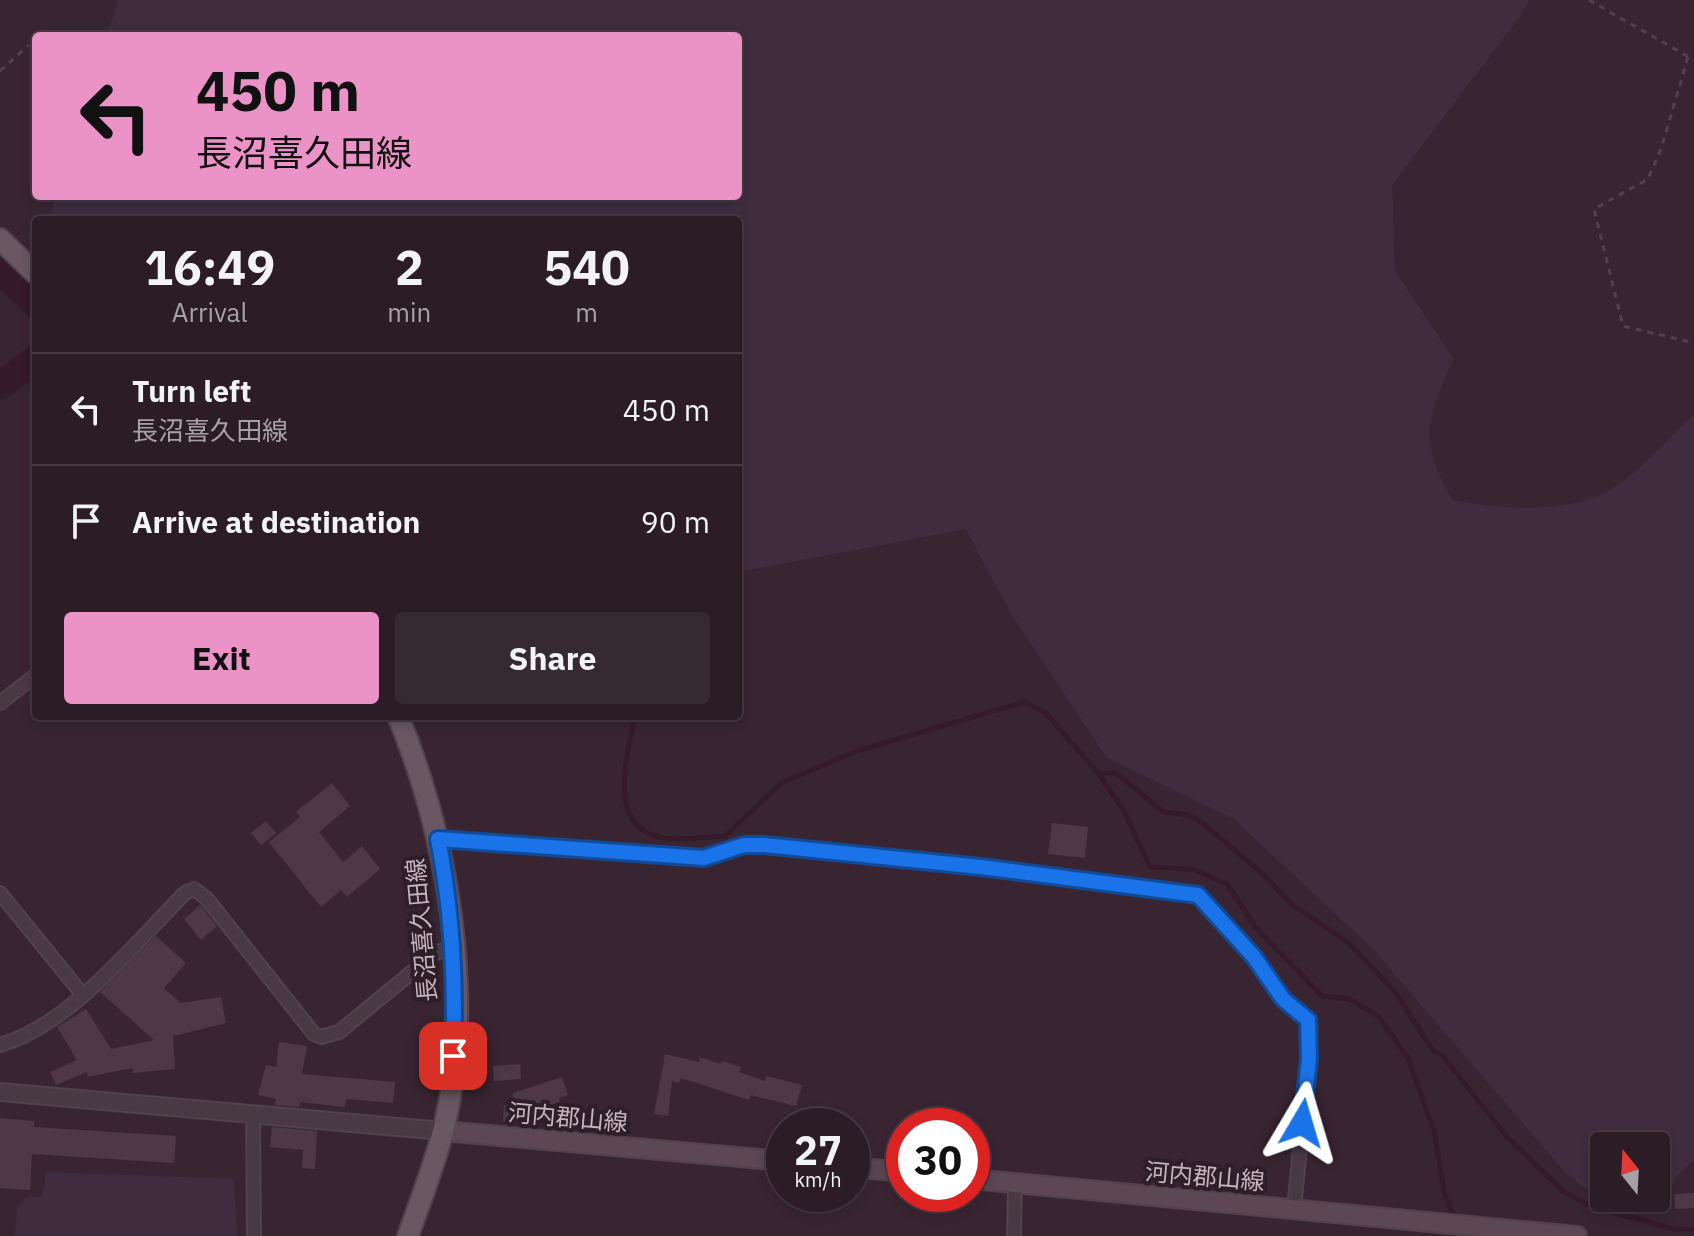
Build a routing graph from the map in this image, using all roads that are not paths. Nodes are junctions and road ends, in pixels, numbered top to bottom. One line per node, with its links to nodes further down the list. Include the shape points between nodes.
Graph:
1 (0, 239): 2 (main road)
2 (32, 270)
3 (32, 678): 4 (street)
4 (0, 703)
5 (400, 720): 6 (main road, 長沼喜久田線)
6 (438, 839): 8 (main road, 長沼喜久田線); 17 (street, via 704,858 744,845 764,845 1198,895 1254,957 1283,999 1308,1020)
7 (0, 893): 9 (street)
8 (452, 946): 9 (street, via 434,954 339,1032 321,1037 194,889); 13 (main road, 長沼喜久田線, via 453,1056)
9 (82, 994): 10 (street, via 47,1026)
10 (0, 1045)
11 (0, 1092): 12 (street)
12 (253, 1113): 13 (street); 18 (street)
13 (443, 1131): 14 (main road, 河内郡山線); 19 (main road, 長沼喜久田線)
14 (766, 1159)
15 (990, 1181): 16 (main road, 河内郡山線)
16 (1015, 1183): 17 (main road, 河内郡山線); 20 (street)
17 (1294, 1208): 21 (main road, 河内郡山線)
18 (254, 1236)
19 (408, 1236)
20 (1014, 1236)
21 (1577, 1236)

